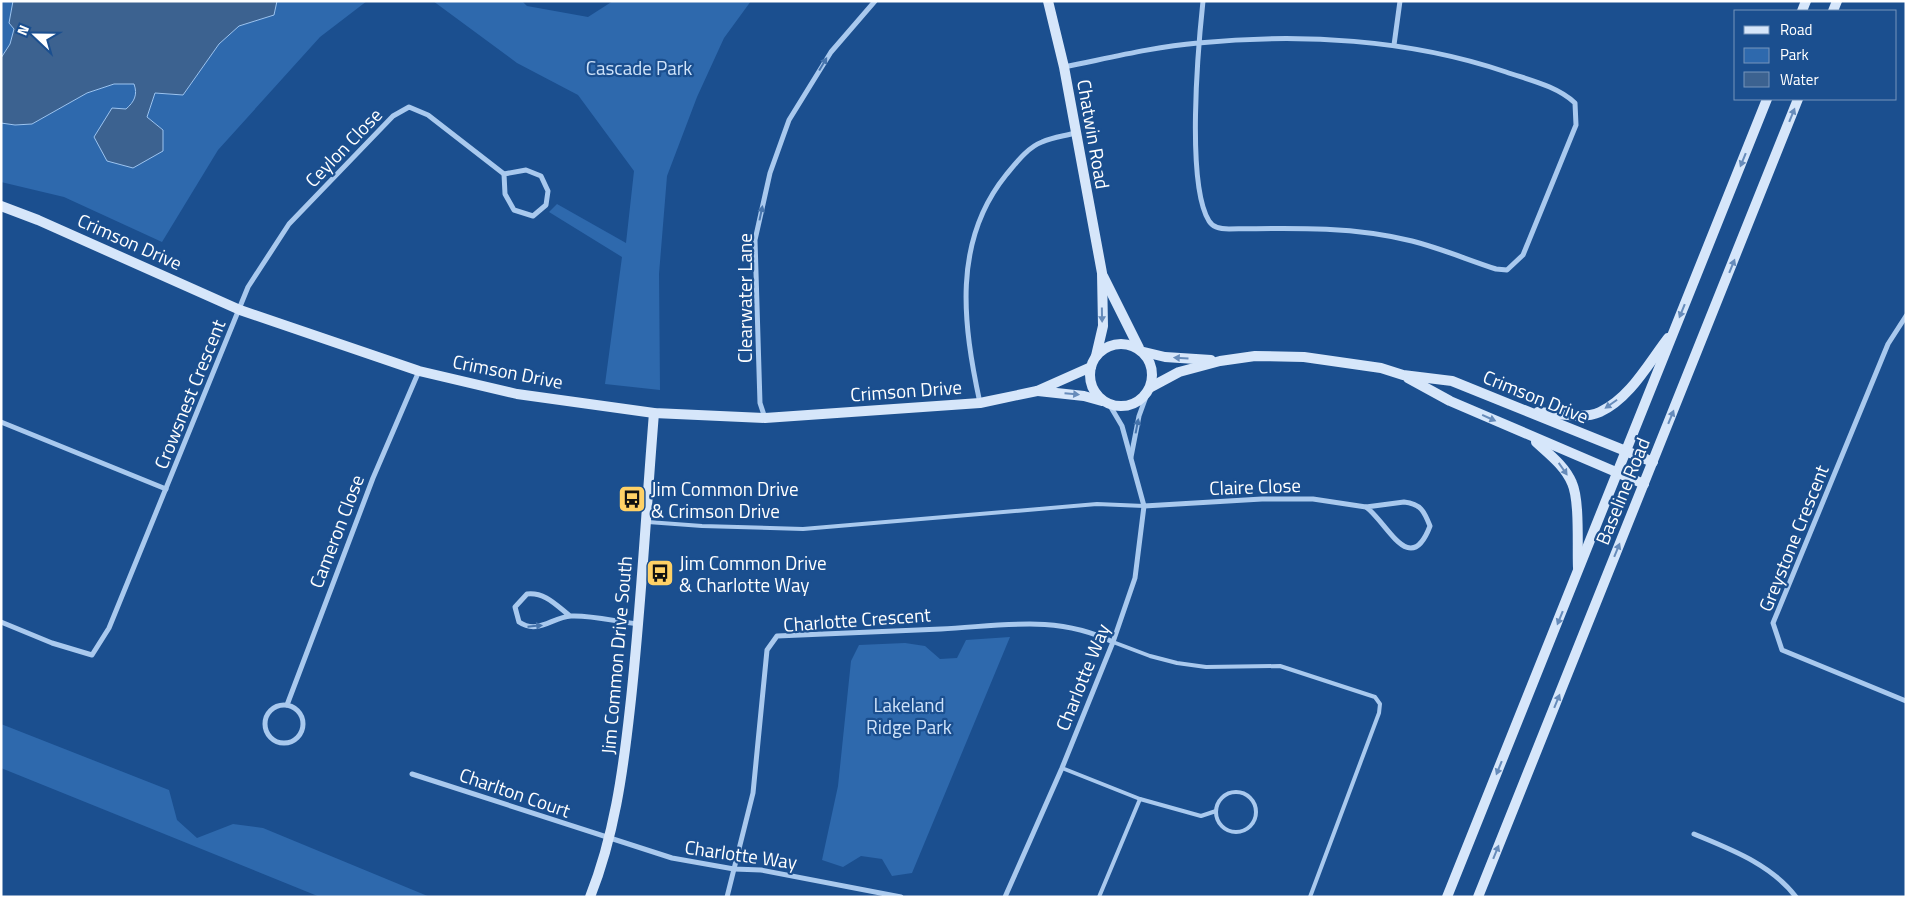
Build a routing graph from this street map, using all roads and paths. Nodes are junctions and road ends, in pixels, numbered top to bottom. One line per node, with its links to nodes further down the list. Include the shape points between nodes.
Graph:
1 (875, 1): 29 (street, Clearwater Lane, one-way to 1, via 760,403 755,240 770,173 789,120 831,52)
2 (1048, 1): 7 (street, Chatwin Road)
3 (1203, 1): 5 (street)
4 (1400, 1): 6 (street)
5 (1198, 43): 6 (street, via 1304,38); 6 (street, via 1196,140 1201,202 1210,223 1229,229 1301,227 1369,234 1412,241 1507,270 1524,255 1576,125 1575,103 1554,89 1481,64); 7 (street)
6 (1394, 45)
7 (1064, 67): 10 (street, Chatwin Road)
8 (1767, 100): 16 (street, Baseline Road, one-way to 16)
9 (1798, 100): 34 (street, Baseline Road, one-way to 9)
10 (1075, 133): 13 (street, Chatwin Road); 25 (street, via 1041,142 1020,158 992,192 975,228 965,273 970,359)
11 (504, 174): 11 (street, via 505,194 514,210 533,216 546,205 548,191 541,176 526,170); 14 (street, Ceylon Close, via 428,115 409,107 393,116 289,224 248,288)
12 (1, 206): 14 (street, Crimson Drive)
13 (1102, 273): 17 (street, Chatwin Road); 18 (street, Chatwin Road, one-way to 18, via 1102,326)
14 (240, 310): 21 (street, Crimson Drive); 37 (street, Crowsnest Crescent)
15 (1906, 316): 46 (street, Greystone Crescent, via 1888,344 1773,624 1782,650)
16 (1676, 328): 27 (street, one-way to 27, via 1626,394 1599,412 1576,415); 32 (street, Baseline Road)
17 (1141, 350): 18 (street, via 1120,343 1111,345); 19 (street, Crimson Drive, one-way to 17, via 1165,357); 23 (street, via 1153,369)
18 (1096, 356): 20 (street)
19 (1220, 361): 22 (street, Crimson Drive, via 1255,356 1304,357 1381,368); 23 (street, Crimson Drive, via 1179,372)
20 (1091, 367): 24 (street, Crimson Drive); 26 (street, via 1092,387)
21 (419, 371): 28 (street, Crimson Drive, via 517,394); 47 (street, Cameron Close, via 373,478)
22 (1403, 375): 27 (street, Crimson Drive, via 1452,381); 31 (street, Crimson Drive, one-way to 31, via 1450,401)
23 (1149, 390): 26 (street, via 1130,405); 33 (street, one-way to 23, via 1138,416)
24 (1037, 391): 25 (street, Crimson Drive); 26 (street, Crimson Drive, one-way to 26, via 1084,396)
25 (980, 403): 29 (street, Crimson Drive)
26 (1107, 403): 33 (street, via 1122,426)
27 (1528, 411): 32 (street, Crimson Drive)
28 (654, 413): 29 (street, Crimson Drive); 40 (street, Jim Common Drive South)
29 (765, 418)
30 (1, 422): 37 (street, Crowsnest Crescent)
31 (1527, 435): 35 (street, Crimson Drive); 41 (street, one-way to 41, via 1559,462 1572,483)
32 (1626, 451): 34 (street, Crimson Drive); 35 (street, Baseline Road)
33 (1130, 460): 38 (street, Charlotte Way)
34 (1653, 462): 36 (street, Baseline Road)
35 (1618, 474): 36 (street, Crimson Drive); 41 (street, Baseline Road)
36 (1644, 484): 62 (street, Baseline Road, one-way to 36)
37 (166, 489): 43 (street, Crowsnest Crescent, via 104,639 92,655)
38 (1144, 506): 39 (street, Claire Close, via 1313,499); 40 (lane, via 1097,504 803,529); 45 (street, Charlotte Way, via 1135,578)
39 (1366, 507): 39 (street, Claire Close, via 1398,544 1408,548 1424,542 1430,526 1423,509 1414,503)
40 (646, 521): 44 (street, Jim Common Drive South)
41 (1578, 572): 61 (street, Baseline Road, one-way to 61)
42 (570, 616): 42 (street, one-way to 42, via 545,596 536,593 527,594 515,606 520,622 527,627 535,628); 44 (street)
43 (1, 622)
44 (640, 624): 53 (street, Jim Common Drive South, via 624,762)
45 (1113, 642): 48 (street, Charlotte Way); 54 (street, Charlotte Crescent, via 1098,634 1065,625 1014,623 777,636 767,650 753,793); 60 (lane, via 1150,656 1206,667 1280,666 1375,697 1380,704 1379,714)
46 (1906, 701)
47 (287, 705): 47 (street, via 276,706 265,720 269,736 279,743 291,743 303,730 302,716)
48 (1062, 768): 50 (lane); 58 (street, Charlotte Way)
49 (412, 774): 53 (street, Charlton Court)
50 (1140, 798): 51 (lane, via 1201,816); 59 (lane)
51 (1216, 811): 51 (lane, via 1220,824 1231,831 1250,827 1256,816 1254,803 1246,794 1239,792 1226,794 1217,804)
52 (1694, 834): 63 (street, via 1733,850 1762,867)
53 (609, 840): 54 (street, Charlotte Way, via 672,858); 56 (street, Jim Common Drive South)
54 (734, 868): 55 (street, Charlotte Way, via 761,870); 57 (street)
55 (897, 896)
56 (590, 897)
57 (728, 897)
58 (1005, 897)
59 (1099, 897)
60 (1310, 897)
61 (1448, 897)
62 (1478, 897)
63 (1796, 897)

